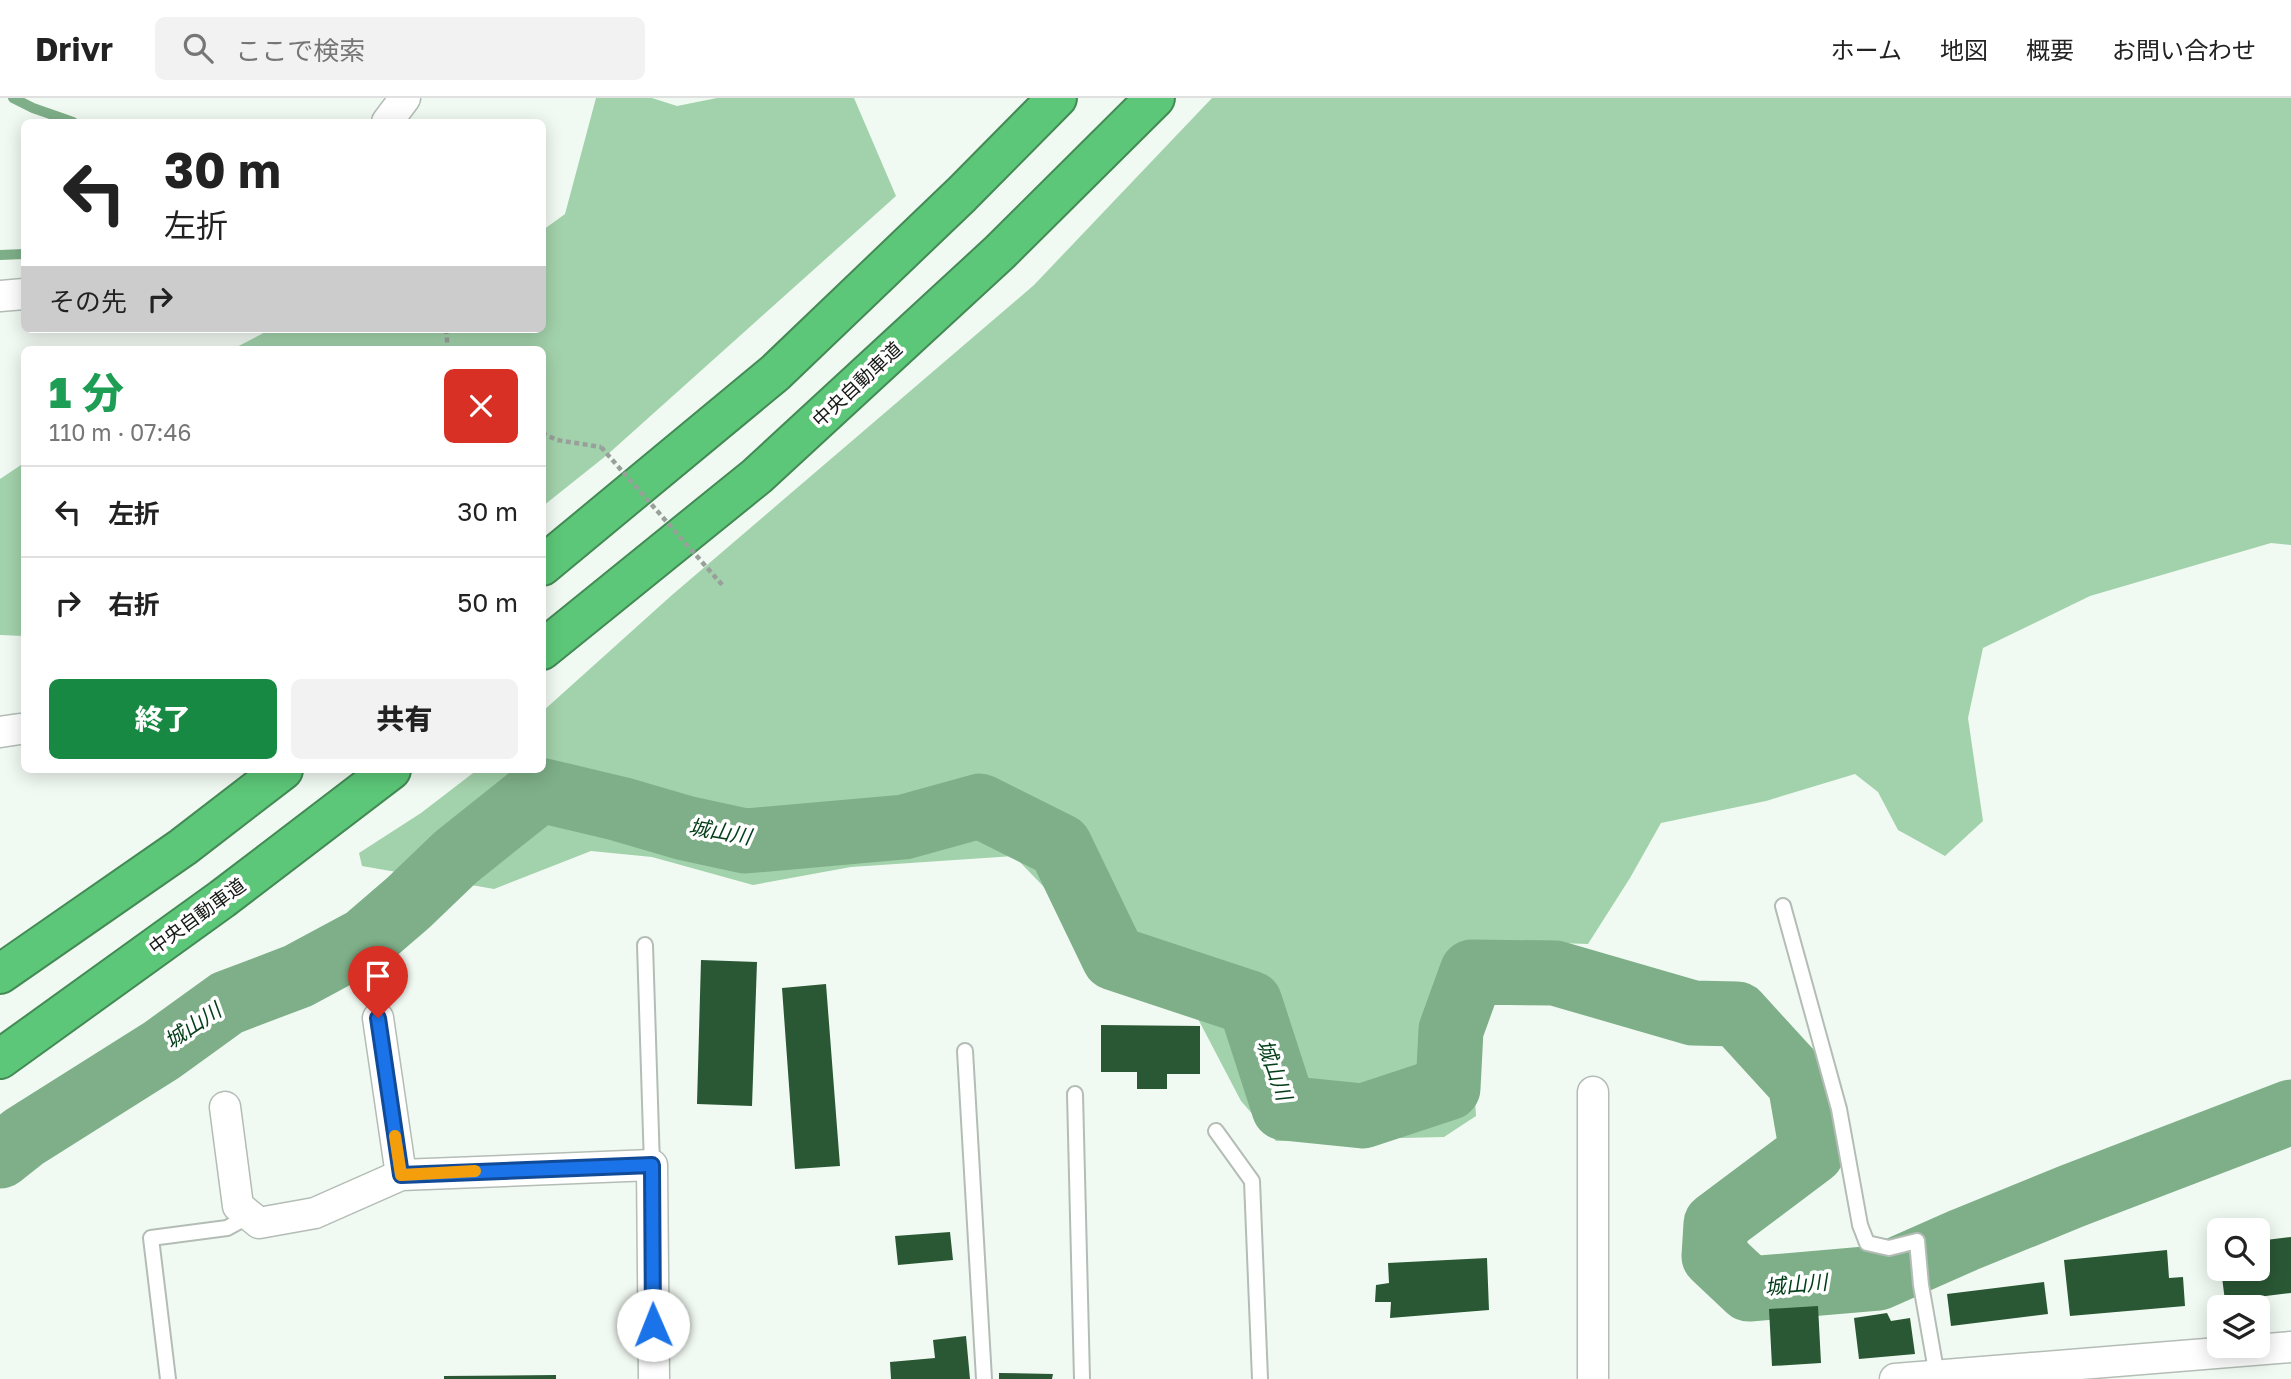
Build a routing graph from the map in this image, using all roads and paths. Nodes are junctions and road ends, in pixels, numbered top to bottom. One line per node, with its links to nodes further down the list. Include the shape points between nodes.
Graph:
1 (405, 98): 4 (street)
2 (1057, 98): 8 (highway, via 775,373)
3 (1154, 98): 10 (highway, 中央自動車道, via 1000,252 757,476)
4 (389, 119)
5 (21, 293): 6 (street)
6 (0, 296)
7 (546, 435): 9 (path, bridge, via 601,447)
8 (546, 563)
9 (724, 587)
10 (546, 647)
11 (279, 773): 15 (highway, via 183,847)
12 (387, 773): 18 (highway, 中央自動車道)
13 (1783, 906): 27 (lane, via 1839,1109 1860,1225 1867,1242 1889,1248 1917,1241)
14 (645, 945): 23 (lane)
15 (0, 974)
16 (378, 1018): 24 (street)
17 (965, 1051): 31 (lane)
18 (0, 1059)
19 (1593, 1092): 34 (street)
20 (1075, 1094): 32 (lane)
21 (225, 1107): 25 (street, via 238,1206)
22 (1216, 1131): 33 (lane, via 1252,1181)
23 (652, 1165): 24 (street); 30 (street)
24 (401, 1175): 25 (street, via 315,1213 259,1223)
25 (249, 1216): 29 (lane, via 227,1228 151,1238)
26 (2291, 1347): 28 (street)
27 (1937, 1376): 28 (street); 35 (street)
28 (1966, 1376)
29 (168, 1379)
30 (654, 1379)
31 (984, 1379)
32 (1082, 1379)
33 (1260, 1379)
34 (1593, 1379)
35 (1895, 1379)

